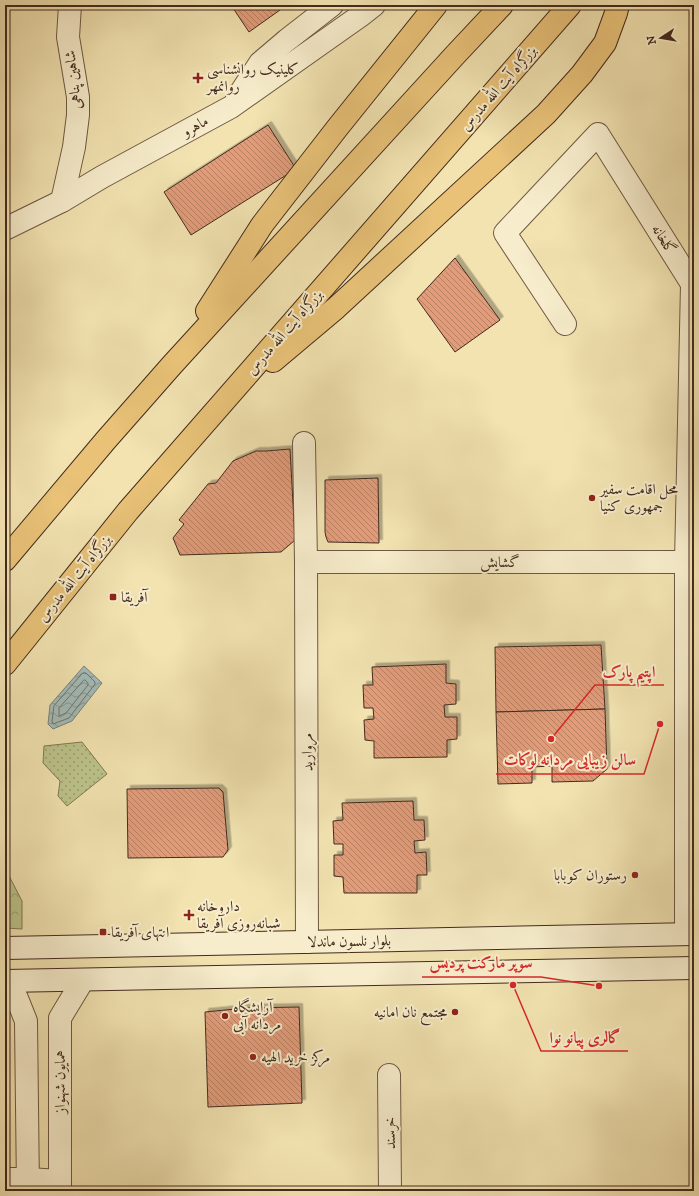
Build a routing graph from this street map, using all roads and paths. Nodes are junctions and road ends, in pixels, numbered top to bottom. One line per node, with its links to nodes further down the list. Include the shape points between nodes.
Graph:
1 (70, 5): 9 (street, شاهین پناهی, via 68,37 78,98 78,115)
2 (332, 5): 8 (street, via 260,63)
3 (374, 5): 8 (street, ماهرو)
4 (436, 5): 12 (highway, via 262,226)
5 (502, 5): 12 (highway)
6 (570, 5): 13 (highway, بزرگراه آیت الله مدرس)
7 (618, 5): 13 (highway, via 604,43 582,74 546,114 336,308)
8 (231, 107): 9 (street, ماهرو)
9 (62, 201): 10 (street, ماهرو)
10 (5, 229)
11 (565, 324): 17 (street, گلخانه, via 505,233 598,134 692,284)
12 (172, 365): 15 (highway)
13 (219, 405): 18 (highway, بزرگراه آیت الله مدرس, via 128,511)
14 (304, 443): 16 (street, مروارید)
15 (5, 560)
16 (306, 562): 17 (street, گشایش); 20 (street, مروارید)
17 (690, 562): 19 (street, گلخانه)
18 (5, 664)
19 (690, 934): 20 (street, بلوار نلسون ماندلا)
20 (307, 942): 21 (street, بلوار نلسون ماندلا)
21 (5, 948)
22 (694, 968): 23 (street)
23 (83, 980): 24 (street); 28 (street, همایون شهنواز, via 60,1018)
24 (8, 981): 27 (street, via 26,1021)
25 (390, 1075): 29 (street, خرسند)
26 (5, 1179): 27 (street)
27 (28, 1185): 28 (street)
28 (60, 1186)
29 (390, 1191)

